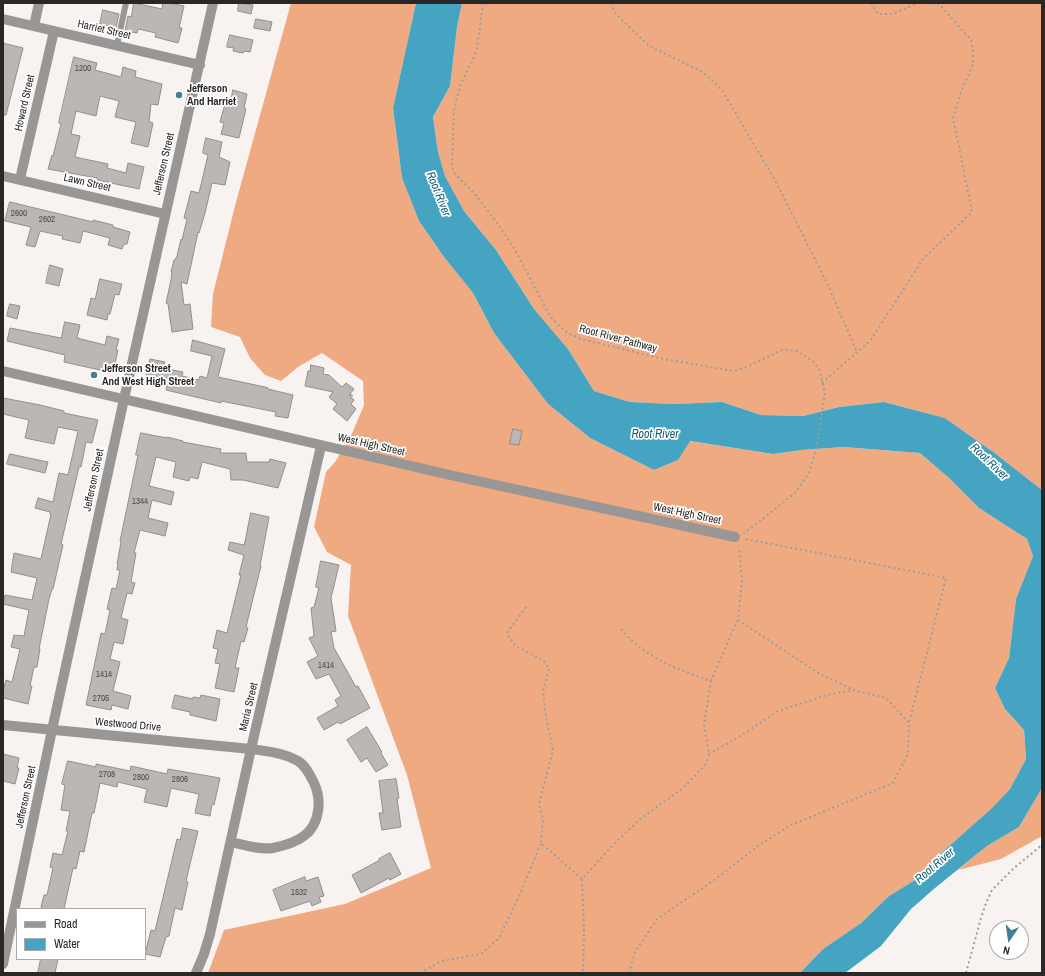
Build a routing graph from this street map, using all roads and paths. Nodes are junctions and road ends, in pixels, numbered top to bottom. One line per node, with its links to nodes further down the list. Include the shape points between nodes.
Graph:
1 (39, 3): 10 (street)
2 (126, 3): 12 (lane)
3 (213, 3): 13 (street, Jefferson Street)
4 (483, 3): 19 (path, Root River Pathway, via 477,48 460,86 454,110 452,167 514,248 550,316 557,324 581,339 664,359 733,371 782,350 796,351 814,362 819,369)
5 (611, 3): 17 (path, via 615,12 649,46 703,72 722,90 779,189 827,282)
6 (871, 3): 7 (path, via 878,14 893,14)
7 (918, 3)
8 (925, 3): 17 (path, via 939,4 971,40 973,65 953,118 972,212 923,259 870,340)
9 (3, 19): 10 (street, Harriet Street)
10 (34, 26): 11 (street, Harriet Street)
11 (54, 31): 12 (street, Harriet Street); 15 (street, Howard Street)
12 (117, 46): 13 (street, Harriet Street)
13 (200, 65): 16 (street, Jefferson Street)
14 (3, 176): 15 (street, Lawn Street)
15 (20, 180): 16 (street, Lawn Street)
16 (165, 214): 20 (street, Jefferson Street)
17 (857, 352): 19 (path)
18 (3, 371): 20 (street, West High Street)
19 (822, 383): 22 (path, Root River Pathway, via 825,393 810,473 796,492 746,532)
20 (124, 399): 21 (street, West High Street); 30 (street, Jefferson Street)
21 (321, 446): 22 (street, West High Street); 31 (street, Maria Street)
22 (735, 537): 24 (path, via 740,549 742,582); 28 (path, via 946,578)
23 (526, 607): 34 (path, via 507,633 515,646 543,660 548,669 543,690 553,750 539,804 543,820)
24 (738, 619): 26 (path); 27 (path, via 820,674)
25 (621, 630): 26 (path, via 631,641 660,660)
26 (711, 681): 32 (path, via 704,725)
27 (853, 690): 28 (path, via 886,698); 32 (path, via 827,695 778,711)
28 (909, 723): 41 (path, via 908,753 893,783 791,825 657,918 635,952)
29 (3, 725): 30 (street, Westwood Drive)
30 (52, 730): 31 (street, Westwood Drive); 37 (street, Jefferson Street)
31 (251, 749): 33 (street, Maria Street); 33 (street, via 279,754 299,762 307,770 318,790 319,809 311,828 304,836 283,845 271,848)
32 (709, 754): 36 (path, via 706,764 682,789 640,819)
33 (231, 842): 38 (street, Maria Street, via 210,934)
34 (541, 843): 36 (path); 39 (path, via 499,938 481,954 442,962)
35 (1042, 845): 42 (path, via 992,890 980,918)
36 (582, 879): 40 (path)
37 (3, 964)
38 (196, 973)
39 (420, 973)
40 (583, 973)
41 (629, 973)
42 (966, 973)

